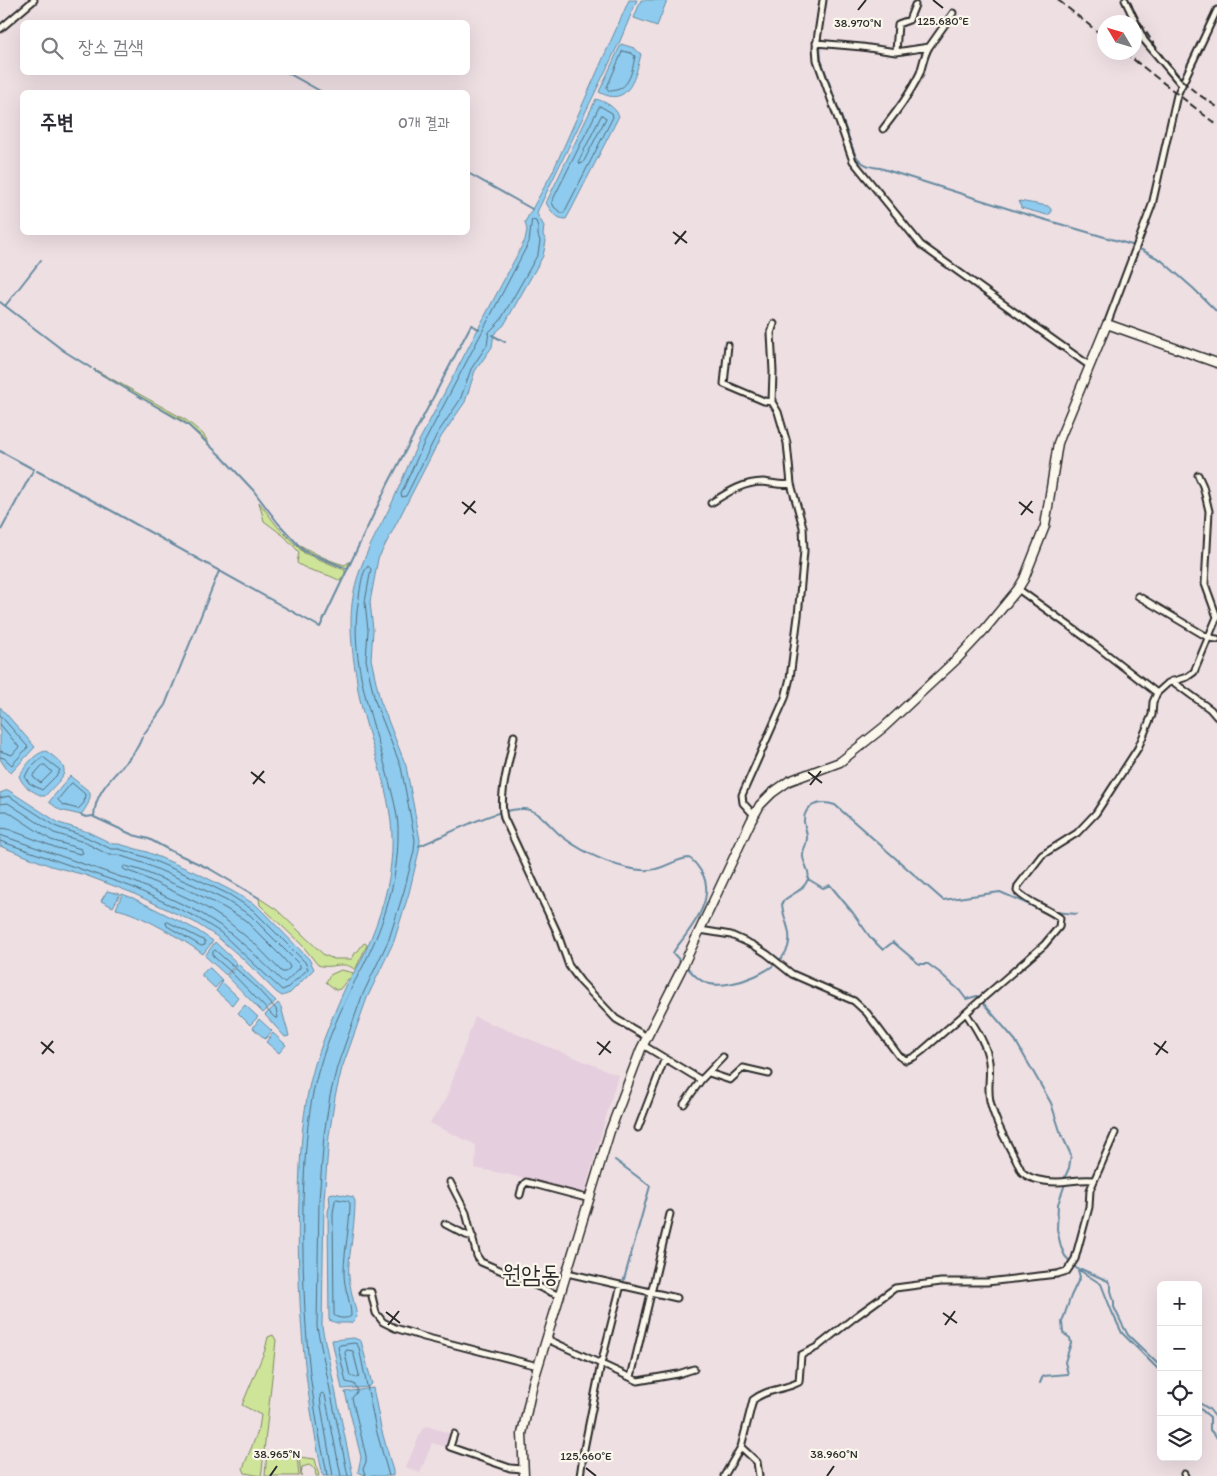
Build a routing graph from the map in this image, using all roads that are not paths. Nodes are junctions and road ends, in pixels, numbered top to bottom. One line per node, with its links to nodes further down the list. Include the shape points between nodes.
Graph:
1 (34, 0): 7 (street)
2 (822, 0): 8 (street)
3 (1125, 0): 11 (street, via 1144,40)
4 (915, 5): 10 (street, via 909,20 898,24)
5 (1217, 10): 11 (street)
6 (953, 13): 9 (street)
7 (0, 29)
8 (816, 43): 10 (street); 17 (street, via 817,60 854,161 921,244)
9 (929, 47): 10 (street); 12 (street, via 908,97)
10 (896, 52)
11 (1182, 85): 14 (street, via 1175,102 1152,205)
12 (882, 129)
13 (774, 324): 18 (street, via 771,333)
14 (1107, 324): 16 (main road); 17 (main road)
15 (728, 345): 18 (street, via 724,384)
16 (1217, 363)
17 (1090, 366): 22 (main road, via 1058,443 1045,526)
18 (772, 402): 20 (street, via 787,443)
19 (1198, 475): 24 (street, via 1209,511 1205,584)
20 (791, 484): 21 (street, via 745,484); 31 (street, via 803,527 798,616 785,698 742,795)
21 (710, 503)
22 (1018, 589): 28 (street); 31 (main road, via 957,660 884,727 840,762 789,782 772,793)
23 (1138, 596): 25 (street)
24 (1217, 616): 25 (street)
25 (1209, 638): 26 (street); 27 (street, via 1194,672)
26 (1217, 639)
27 (1172, 682): 28 (street); 29 (street)
28 (1157, 694): 33 (street, via 1138,748 1096,813 1077,833 1042,855 1018,886 1017,891 1021,895 1060,918 1059,928)
29 (1217, 717)
30 (514, 736): 34 (street, via 504,785 504,818 557,932 569,966 616,1018)
31 (754, 815): 32 (main road)
32 (700, 930): 33 (street, via 731,935 753,945 792,974 854,1002 867,1013 899,1056 906,1060 922,1051); 34 (main road)
33 (966, 1013): 43 (street, via 989,1062 988,1089 996,1119 1022,1172 1029,1178 1060,1182)
34 (645, 1041): 36 (street); 46 (main road, via 610,1131)
35 (722, 1057): 37 (street)
36 (665, 1058): 39 (street); 41 (street)
37 (709, 1072): 38 (street, via 730,1080 743,1068); 39 (street)
38 (769, 1074)
39 (701, 1080): 40 (street)
40 (684, 1104)
41 (638, 1128)
42 (1115, 1133): 43 (street)
43 (1094, 1180): 62 (street, via 1076,1260 1067,1271 987,1282 941,1282 895,1288 801,1356 799,1382 765,1392 753,1400)
44 (450, 1182): 49 (street, via 466,1213)
45 (520, 1195): 46 (street, via 526,1182)
46 (590, 1198): 50 (main road)
47 (670, 1214): 53 (street)
48 (445, 1224): 49 (street)
49 (473, 1237): 54 (street, via 477,1256 486,1265)
50 (568, 1273): 51 (street); 54 (main road)
51 (621, 1285): 53 (street); 57 (street)
52 (363, 1292): 58 (street, via 371,1292 376,1313 383,1322 395,1328)
53 (651, 1292): 55 (street); 60 (street)
54 (560, 1296): 56 (main road)
55 (676, 1298)
56 (547, 1339): 57 (street); 58 (main road)
57 (601, 1364): 60 (street); 64 (street)
58 (538, 1366): 63 (main road, via 524,1427)
59 (694, 1369): 60 (street, via 638,1381)
60 (631, 1377)
61 (454, 1434): 63 (street, via 450,1447)
62 (742, 1447): 65 (street); 66 (street, via 756,1462)
63 (523, 1472)
64 (580, 1476)
65 (724, 1476)
66 (759, 1476)

